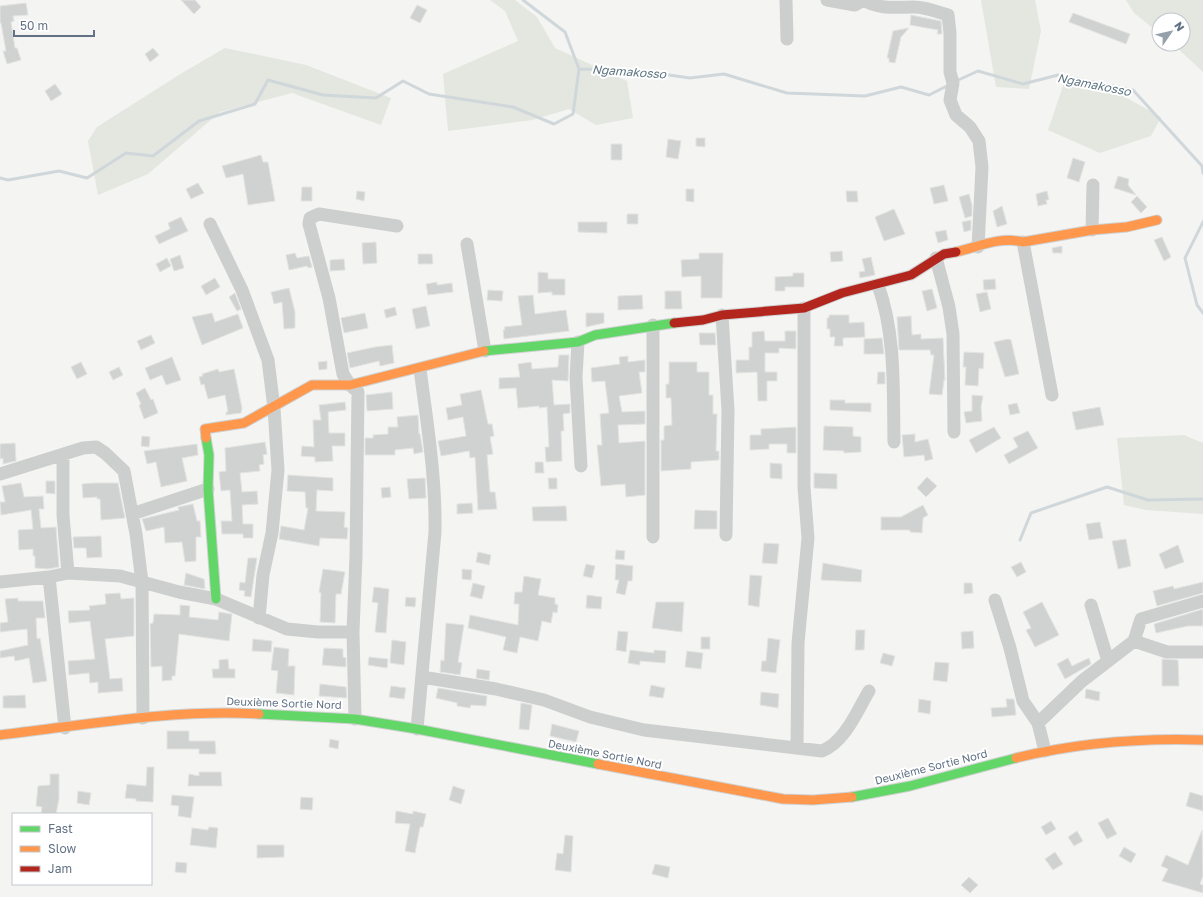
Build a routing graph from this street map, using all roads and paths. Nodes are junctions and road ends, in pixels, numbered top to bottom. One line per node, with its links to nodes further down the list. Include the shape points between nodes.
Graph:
1 (786, 0): 3 (street)
2 (827, 0): 11 (street, via 855,5 863,0 874,6 916,7 948,15 950,72 953,83 950,100 956,115 970,127 979,141 982,167)
3 (786, 39)
4 (1092, 185): 8 (street)
5 (1157, 220): 8 (main road, via 1127,227)
6 (210, 224): 22 (street, via 242,290 268,360)
7 (397, 226): 20 (street, via 319,214 310,218 309,224 329,298 343,374)
8 (1092, 230): 9 (main road)
9 (1023, 242): 11 (main road, via 1012,239 998,240); 21 (street)
10 (467, 244): 18 (street)
11 (978, 247): 12 (main road)
12 (936, 258): 13 (main road, via 911,275); 23 (street, via 950,307 953,334)
13 (878, 285): 14 (main road, via 842,293); 24 (street, via 885,305 892,354)
14 (804, 308): 15 (main road); 54 (street, via 804,487 808,538 798,643)
15 (722, 315): 16 (main road, via 703,320); 30 (street, via 728,410)
16 (653, 325): 17 (main road, via 595,335); 31 (street)
17 (578, 342): 18 (main road); 26 (street, via 576,377)
18 (485, 351): 19 (main road)
19 (420, 369): 20 (main road); 45 (street, via 436,503)
20 (350, 385): 22 (main road, via 312,385); 41 (street, via 358,392)
21 (1052, 395)
22 (274, 408): 28 (main road, via 244,423 205,429 209,455); 40 (street, via 278,470 272,533 263,575)
23 (954, 432)
24 (894, 442)
25 (63, 456): 27 (street); 29 (street, via 84,448 96,447 105,453 124,471); 32 (street, via 63,515)
26 (580, 466)
27 (0, 474)
28 (208, 489): 29 (street); 36 (main road)
29 (132, 514): 35 (street)
30 (726, 535)
31 (653, 537)
32 (68, 573): 33 (street); 35 (street, via 107,575)
33 (49, 577): 34 (street); 50 (street)
34 (0, 582)
35 (142, 582): 36 (street); 47 (street)
36 (216, 599): 40 (street)
37 (995, 600): 49 (street, via 1023,701)
38 (1203, 601): 42 (street, via 1141,619)
39 (1091, 605): 44 (street)
40 (259, 618): 41 (street, via 287,630)
41 (353, 632): 48 (street)
42 (1134, 641): 43 (street, via 1167,652); 44 (street)
43 (1203, 652)
44 (1108, 661): 49 (street, via 1082,681)
45 (422, 677): 51 (street); 54 (street, via 544,700 629,728 724,741)
46 (869, 691): 54 (street, via 833,746 822,751)
47 (143, 718): 48 (main road, Deuxième Sortie Nord, via 230,712); 50 (main road, Deuxième Sortie Nord)
48 (355, 719): 51 (main road, Deuxième Sortie Nord)
49 (1038, 723): 55 (street)
50 (65, 728): 52 (main road, Deuxième Sortie Nord)
51 (417, 729): 55 (main road, Deuxième Sortie Nord, via 732,790 802,800 889,792)
52 (0, 735)
53 (1203, 740): 55 (main road, Deuxième Sortie Nord, via 1134,741)
54 (797, 747)
55 (1045, 751)

